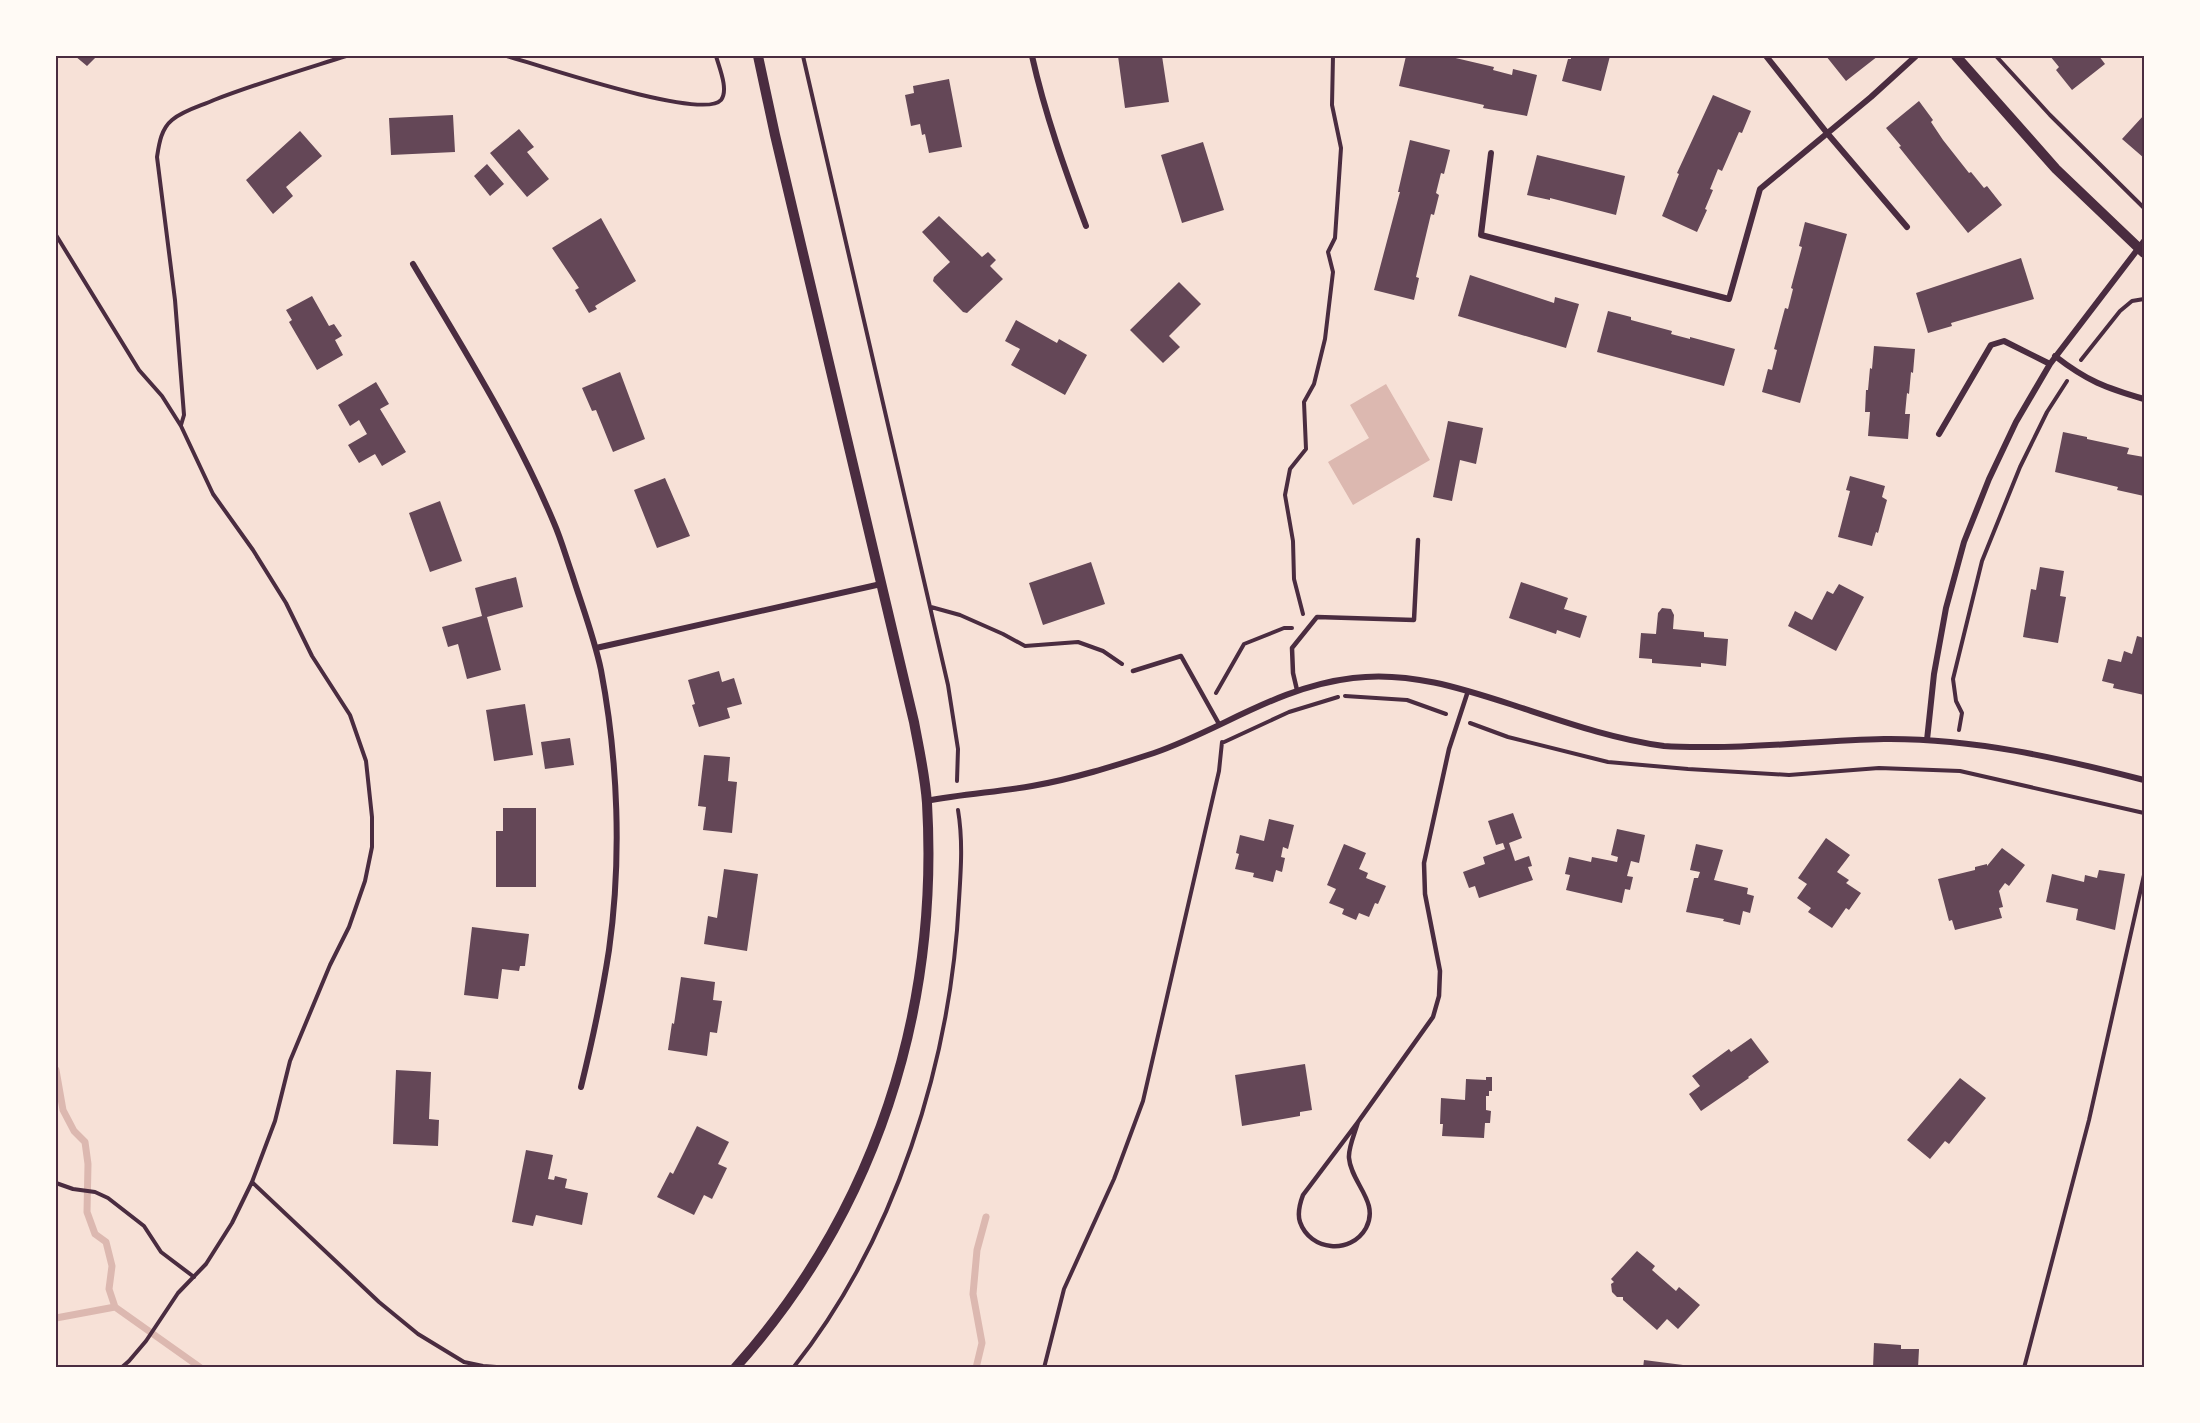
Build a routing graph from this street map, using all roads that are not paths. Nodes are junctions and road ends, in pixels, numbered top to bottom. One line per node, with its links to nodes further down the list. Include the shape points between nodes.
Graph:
1 (758, 56): 17 (street)
2 (1032, 56): 8 (street, via 1059,152)
3 (1766, 56): 6 (street)
4 (1916, 56): 6 (street)
5 (1956, 56): 10 (street, via 2056,169)
6 (1827, 133): 7 (street, via 1760,189 1729,299 1481,235); 9 (street)
7 (1491, 153)
8 (1086, 226)
9 (1907, 227)
10 (2142, 247): 12 (street)
11 (413, 264): 18 (street, via 528,467 555,524)
12 (2055, 356): 13 (street); 14 (street, via 2105,388)
13 (2050, 364): 15 (street, via 2004,341 1991,345); 23 (street, via 2007,441 1964,542 1944,619)
14 (2145, 399)
15 (1940, 434)
16 (1418, 540): 20 (lane, via 1414,620 1317,617 1292,648)
17 (881, 584): 18 (street); 25 (street, via 914,722)
18 (596, 648): 26 (street, via 610,730 615,871 609,948)
19 (1133, 670): 22 (lane, via 1181,656)
20 (1298, 690): 21 (street, via 1356,677 1395,676); 22 (street)
21 (1468, 691): 23 (street, via 1611,736 1667,746); 27 (lane, via 1449,749 1425,863 1425,894 1440,971 1439,996 1427,1026)
22 (1221, 723): 25 (street, via 1158,751 1101,770 1034,786)
23 (1927, 740): 24 (street, via 2075,762)
24 (2145, 780)
25 (927, 801): 28 (street, via 929,873 919,982 906,1047 886,1115 832,1234 799,1288)
26 (581, 1088)
27 (1358, 1122): 27 (lane, via 1349,1157 1353,1175 1368,1199 1366,1227 1346,1246 1319,1244 1307,1235 1300,1221 1303,1195)
28 (735, 1368)

